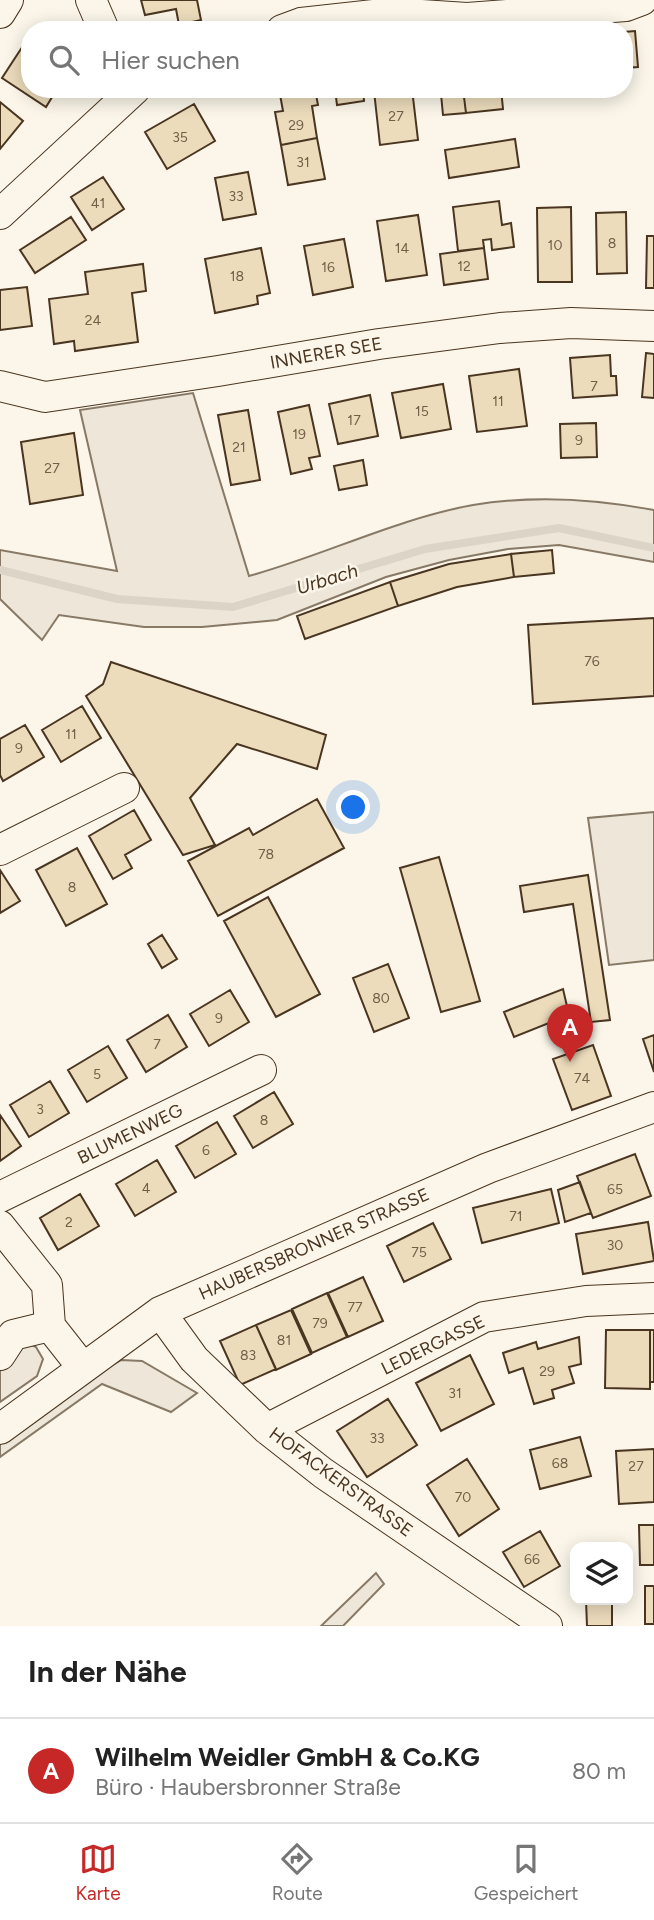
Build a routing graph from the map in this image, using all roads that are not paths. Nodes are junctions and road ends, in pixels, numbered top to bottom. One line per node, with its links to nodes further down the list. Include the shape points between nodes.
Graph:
1 (8, 0): 5 (street)
2 (91, 0): 6 (street)
3 (642, 0): 4 (street, via 626,6)
4 (517, 6): 7 (street, via 467,19 391,13)
5 (0, 13)
6 (100, 21)
7 (319, 21)
8 (123, 98): 9 (street)
9 (0, 214)
10 (654, 326): 11 (street, INNERER SEE, via 500,328 45,397)
11 (0, 386)
12 (124, 788): 13 (street)
13 (0, 850)
14 (261, 1070): 16 (street, BLUMENWEG)
15 (654, 1107): 19 (street, HAUBERSBRONNER STRASSE, via 488,1168)
16 (0, 1197)
17 (0, 1226): 20 (street, via 47,1285)
18 (654, 1298): 24 (street, LEDERGASSE, via 586,1301 484,1317)
19 (160, 1312): 22 (street, HAUBERSBRONNER STRASSE); 24 (street, HOFACKERSTRASSE, via 194,1359)
20 (50, 1326): 21 (street, via 13,1335); 22 (street)
21 (0, 1355)
22 (83, 1368): 23 (street, HAUBERSBRONNER STRASSE)
23 (0, 1429)
24 (267, 1429): 25 (street, HOFACKERSTRASSE, via 323,1473)
25 (547, 1626)

